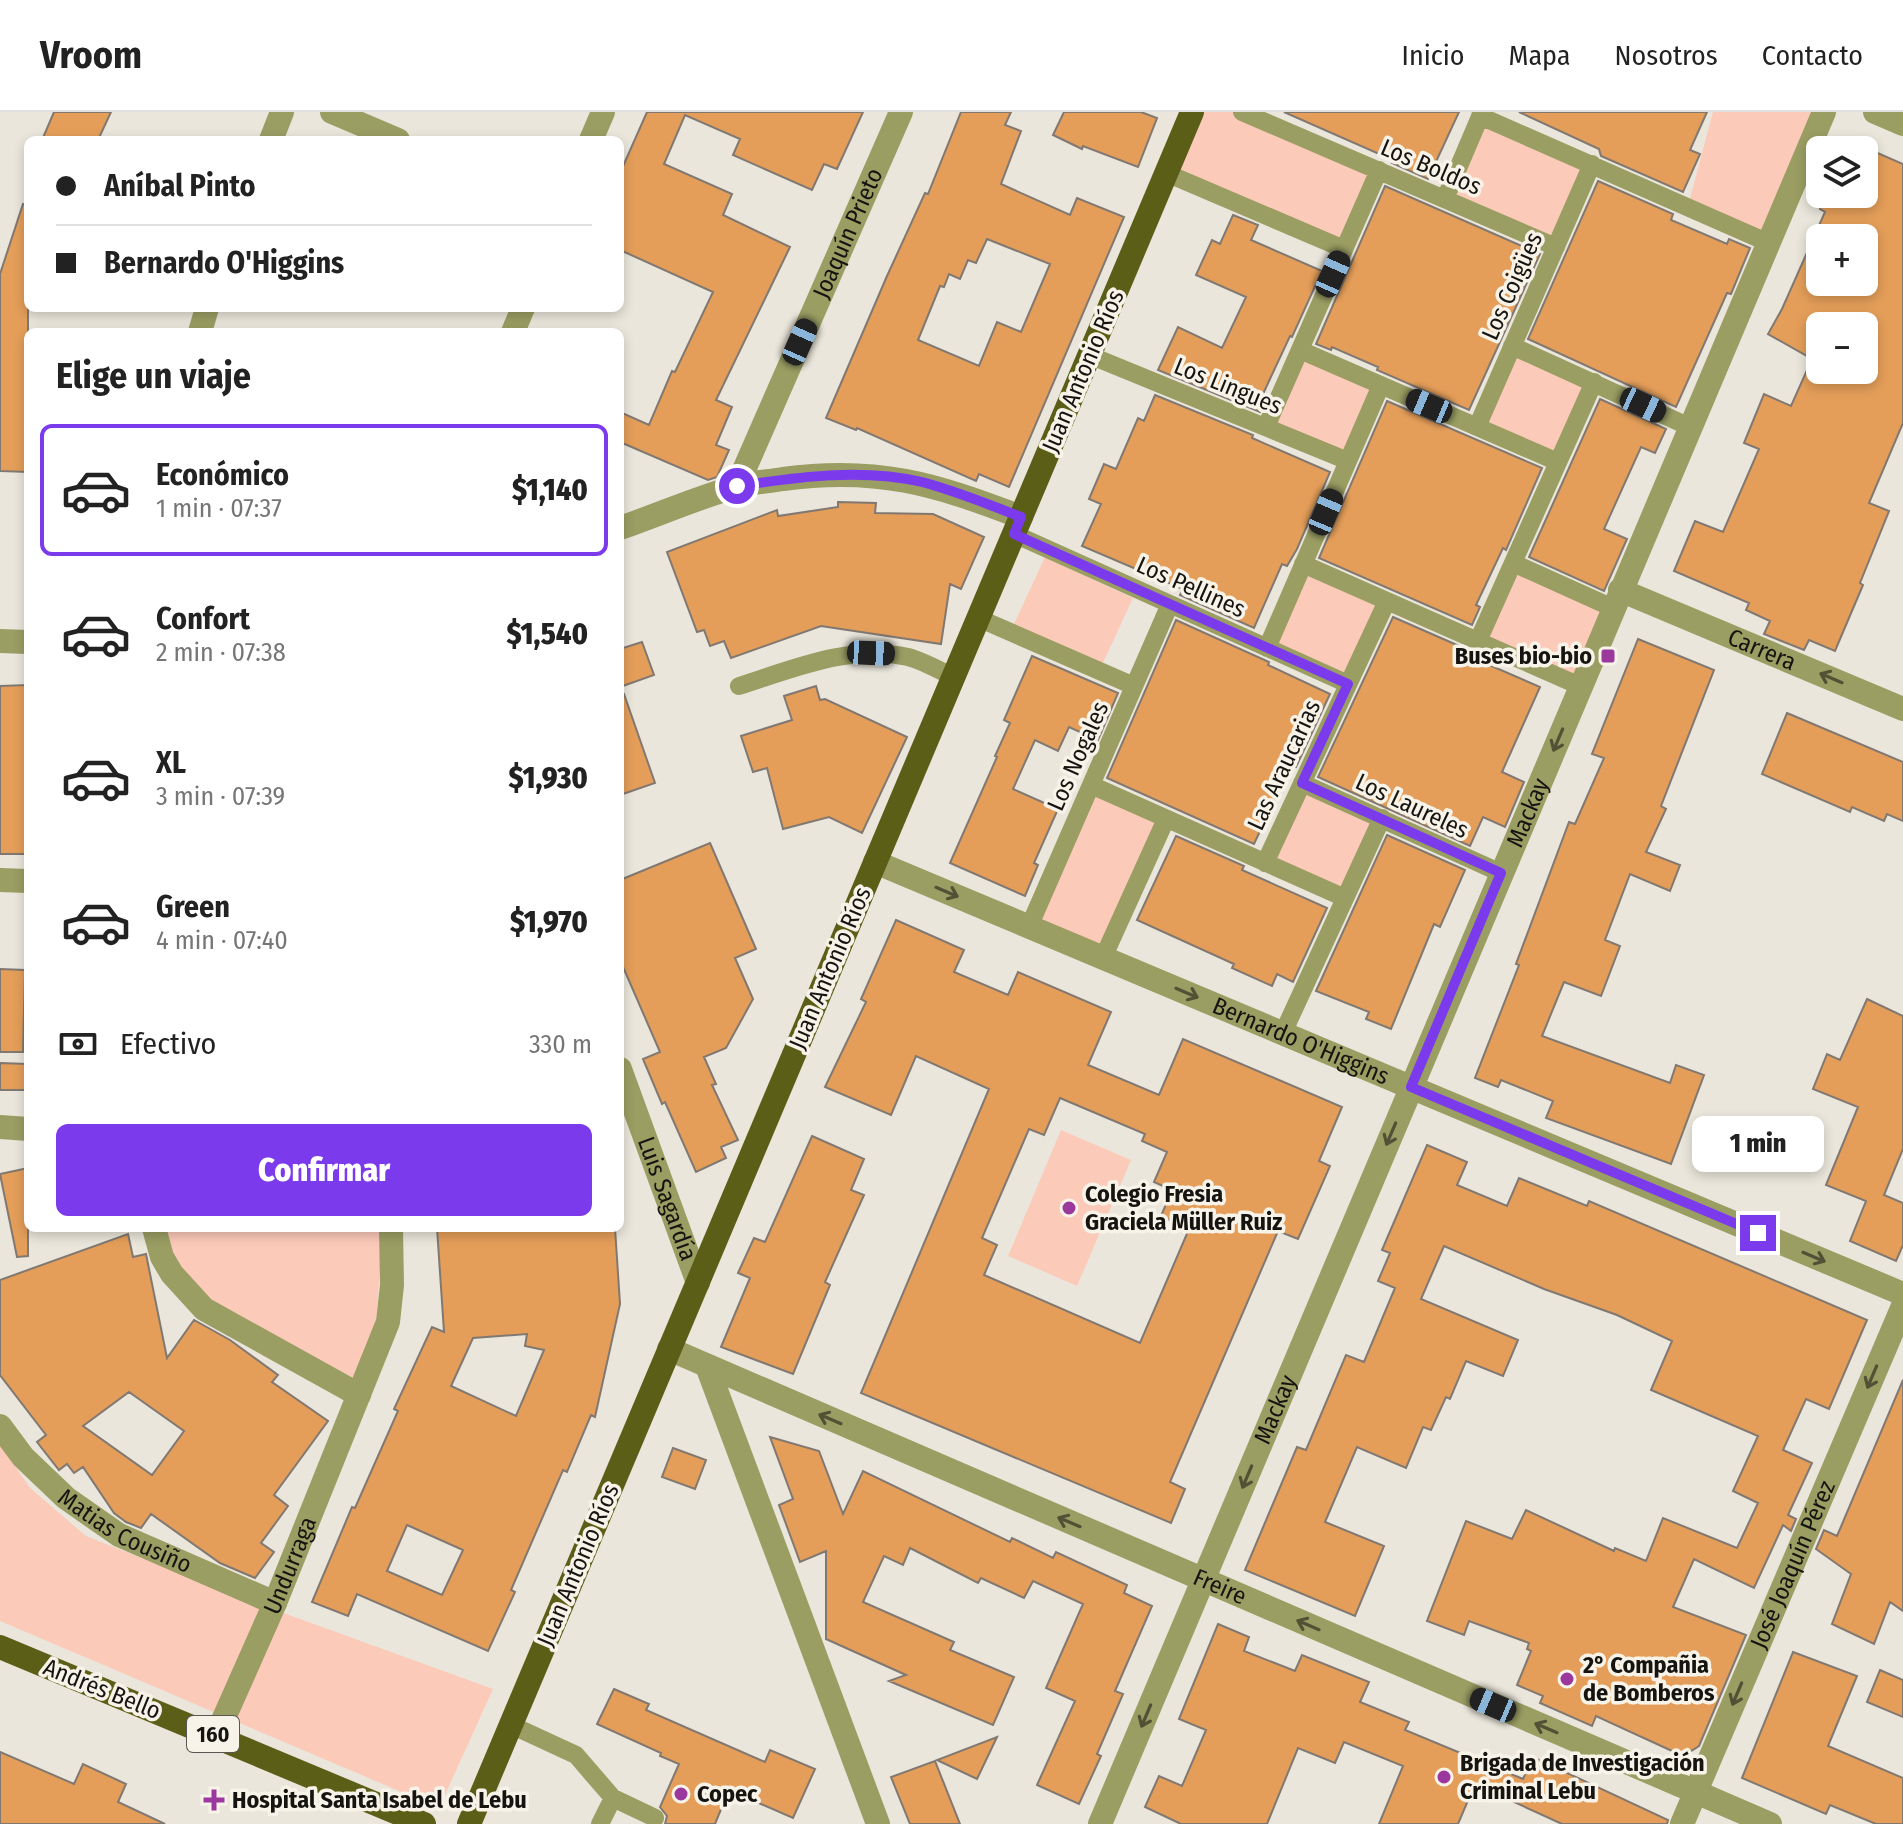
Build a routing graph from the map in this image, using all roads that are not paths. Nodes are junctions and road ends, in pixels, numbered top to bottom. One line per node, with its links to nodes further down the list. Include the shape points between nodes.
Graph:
1 (282, 112): 11 (street)
2 (332, 112): 12 (street)
3 (603, 112): 13 (street)
4 (901, 112): 31 (street, Joaquín Prieto)
5 (1192, 112): 16 (main road, Juan Antonio Ríos)
6 (1242, 112): 15 (lane, Los Boldos)
7 (1824, 112): 18 (street, Mackay)
8 (1875, 112): 10 (street)
9 (1481, 114): 14 (lane); 17 (lane)
10 (1903, 124)
11 (273, 136)
12 (389, 136)
13 (593, 136)
14 (1592, 164): 18 (lane); 19 (lane, Los Coigües)
15 (1379, 170): 17 (lane, Los Boldos); 20 (lane)
16 (1166, 173): 20 (lane); 23 (main road, Juan Antonio Ríos)
17 (1445, 199): 19 (lane, Los Boldos)
18 (1769, 243): 28 (street, Mackay)
19 (1556, 247): 21 (lane, Los Coigües)
20 (1344, 249): 22 (lane)
21 (1512, 346): 24 (lane); 27 (lane, Los Coigües)
22 (1300, 350): 25 (lane); 26 (lane)
23 (1089, 355): 26 (lane, Los Lingues); 32 (main road, Juan Antonio Ríos)
24 (1594, 382): 28 (lane); 30 (lane)
25 (1381, 385): 27 (lane); 29 (lane)
26 (1266, 427): 29 (lane, Los Lingues)
27 (1477, 427): 30 (lane)
28 (1692, 428): 36 (street, Mackay)
29 (1348, 461): 35 (lane)
30 (1558, 462): 34 (lane)
31 (737, 486): 32 (street, via 812,476 886,477 956,492); 33 (street)
32 (1017, 526): 38 (lane, Los Pellines); 39 (main road, Juan Antonio Ríos)
33 (624, 527)
34 (1513, 563): 36 (lane); 41 (lane)
35 (1303, 564): 37 (lane); 43 (lane)
36 (1616, 599): 48 (street, Mackay); 49 (street, Carrera, one-way to 36)
37 (1387, 601): 41 (lane); 45 (lane, Las Araucarias)
38 (1170, 604): 43 (lane, Los Pellines); 47 (lane, Los Nogales)
39 (978, 618): 44 (main road, Juan Antonio Ríos); 47 (lane)
40 (0, 641): 42 (street)
41 (1478, 641): 48 (lane)
42 (24, 642)
43 (1267, 648): 45 (lane, Los Pellines)
44 (953, 677): 46 (lane, via 912,658 852,654); 54 (main road, Juan Antonio Ríos)
45 (1348, 684): 50 (lane, Las Araucarias)
46 (739, 686)
47 (1134, 686): 51 (lane, Los Nogales)
48 (1580, 686): 56 (street, Mackay, one-way to 56)
49 (1903, 709)
50 (1302, 783): 52 (lane, Los Laureles); 55 (lane, Las Araucarias)
51 (1091, 785): 53 (lane); 60 (lane, Los Nogales)
52 (1382, 818): 56 (lane, Los Laureles); 59 (lane)
53 (1166, 819): 55 (lane); 61 (lane)
54 (875, 862): 60 (street, Bernardo O'Higgins, one-way to 60); 69 (main road, Juan Antonio Ríos)
55 (1265, 863): 59 (lane)
56 (1501, 873): 64 (street, Mackay)
57 (0, 880): 58 (street)
58 (24, 881)
59 (1345, 898): 62 (lane)
60 (1029, 927): 61 (street, Bernardo O'Higgins)
61 (1103, 958): 62 (street, Bernardo O'Higgins, one-way to 62)
62 (1283, 1033): 64 (street, Bernardo O'Higgins)
63 (624, 1080): 69 (street, Luis Sagardía)
64 (1411, 1087): 70 (street, Bernardo O'Higgins, one-way to 70); 76 (street, Mackay, one-way to 76)
65 (0, 1127): 66 (street)
66 (24, 1129)
67 (155, 1232): 74 (street, via 162,1257 204,1309)
68 (391, 1232): 74 (street, Undurraga, via 388,1322)
69 (698, 1283): 72 (main road, Juan Antonio Ríos)
70 (1903, 1294)
71 (1903, 1306): 81 (street, José Joaquín Pérez, one-way to 81)
72 (669, 1349): 73 (street, Freire); 79 (main road, Juan Antonio Ríos)
73 (707, 1366): 76 (street, Freire, one-way to 73); 87 (street)
74 (359, 1395): 77 (street, Undurraga)
75 (0, 1426): 77 (street, Matias Cousiño, via 66,1498 119,1535)
76 (1203, 1580): 81 (street, Freire, one-way to 76); 88 (street, Mackay, one-way to 88)
77 (275, 1603): 80 (street, Undurraga)
78 (0, 1647): 80 (main road, Andrés Bello / 160)
79 (511, 1725): 82 (lane, via 576,1755); 85 (main road, Juan Antonio Ríos)
80 (216, 1736): 84 (main road, Andrés Bello / 160)
81 (1695, 1792): 89 (street, José Joaquín Pérez); 90 (street, Freire)
82 (613, 1798): 83 (lane); 86 (lane)
83 (655, 1818)
84 (424, 1824)
85 (469, 1824)
86 (600, 1824)
87 (878, 1824)
88 (1100, 1824)
89 (1682, 1824)
90 (1770, 1824)

